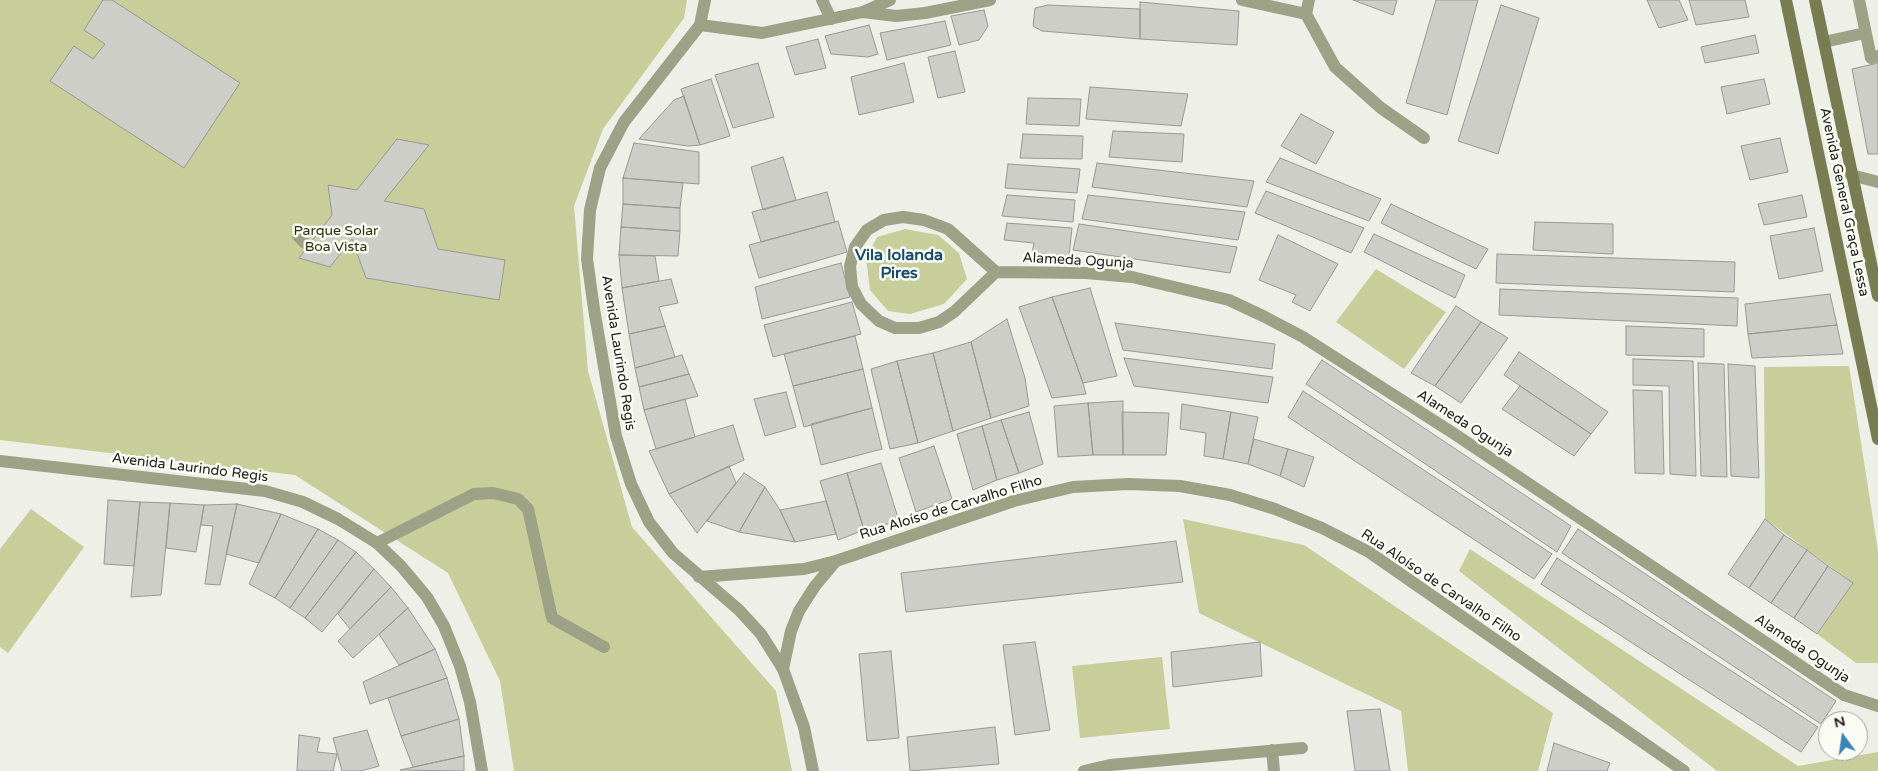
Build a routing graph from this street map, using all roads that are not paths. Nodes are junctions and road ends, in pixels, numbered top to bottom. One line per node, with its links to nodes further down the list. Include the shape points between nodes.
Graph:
1 (705, 0): 13 (street, Avenida Laurindo Regis)
2 (822, 0): 12 (street)
3 (890, 0): 10 (street)
4 (990, 0): 10 (street, via 896,16)
5 (1242, 0): 11 (street)
6 (1309, 0): 11 (street)
7 (1786, 0): 22 (main road, Avenida General Graça Lessa)
8 (1815, 0): 15 (main road, Avenida General Graça Lessa)
9 (1858, 0): 14 (street)
10 (863, 12): 12 (street)
11 (1306, 14): 17 (street, via 1335,67 1381,108)
12 (831, 19): 13 (street, via 762,32)
13 (700, 25): 26 (street, Avenida Laurindo Regis, via 624,122 600,168 590,210 588,259 607,393 631,484 649,522 673,553)
14 (1866, 32): 15 (street); 16 (street, via 1871,58)
15 (1824, 42): 18 (main road, Avenida General Graça Lessa)
16 (1878, 56)
17 (1424, 138)
18 (1851, 174): 19 (street); 21 (main road, Avenida General Graça Lessa)
19 (1878, 182)
20 (996, 272): 20 (street, via 948,230 924,220 903,217 884,220 867,230 855,247 850,266 852,287 861,304 879,321 895,328 920,328 939,322); 29 (street, Alameda Ogunja, via 1132,277 1229,300 1263,316 1303,337 1454,433 1844,695)
21 (1877, 287)
22 (1878, 439)
23 (1, 464): 24 (street, Avenida Laurindo Regis, via 265,491 303,502)
24 (377, 543): 27 (street, via 474,494 493,493 518,499 528,509 552,618); 32 (street, Avenida Laurindo Regis, via 427,597 444,626 470,702)
25 (836, 561): 26 (street, Rua Aloíso de Carvalho Filho, via 804,569); 28 (street, via 799,611); 36 (street, Rua Aloíso de Carvalho Filho, via 1014,501 1073,487 1180,486 1230,495 1275,508 1369,552)
26 (699, 577): 28 (street, Avenida Laurindo Regis, via 739,610 761,634)
27 (604, 647)
28 (783, 668): 33 (street, Avenida Laurindo Regis, via 804,727)
29 (1878, 706)
30 (1302, 748): 31 (street)
31 (1272, 750): 34 (street, via 1110,765); 35 (street)
32 (482, 771)
33 (813, 771)
34 (1084, 771)
35 (1274, 771)
36 (1684, 771)

